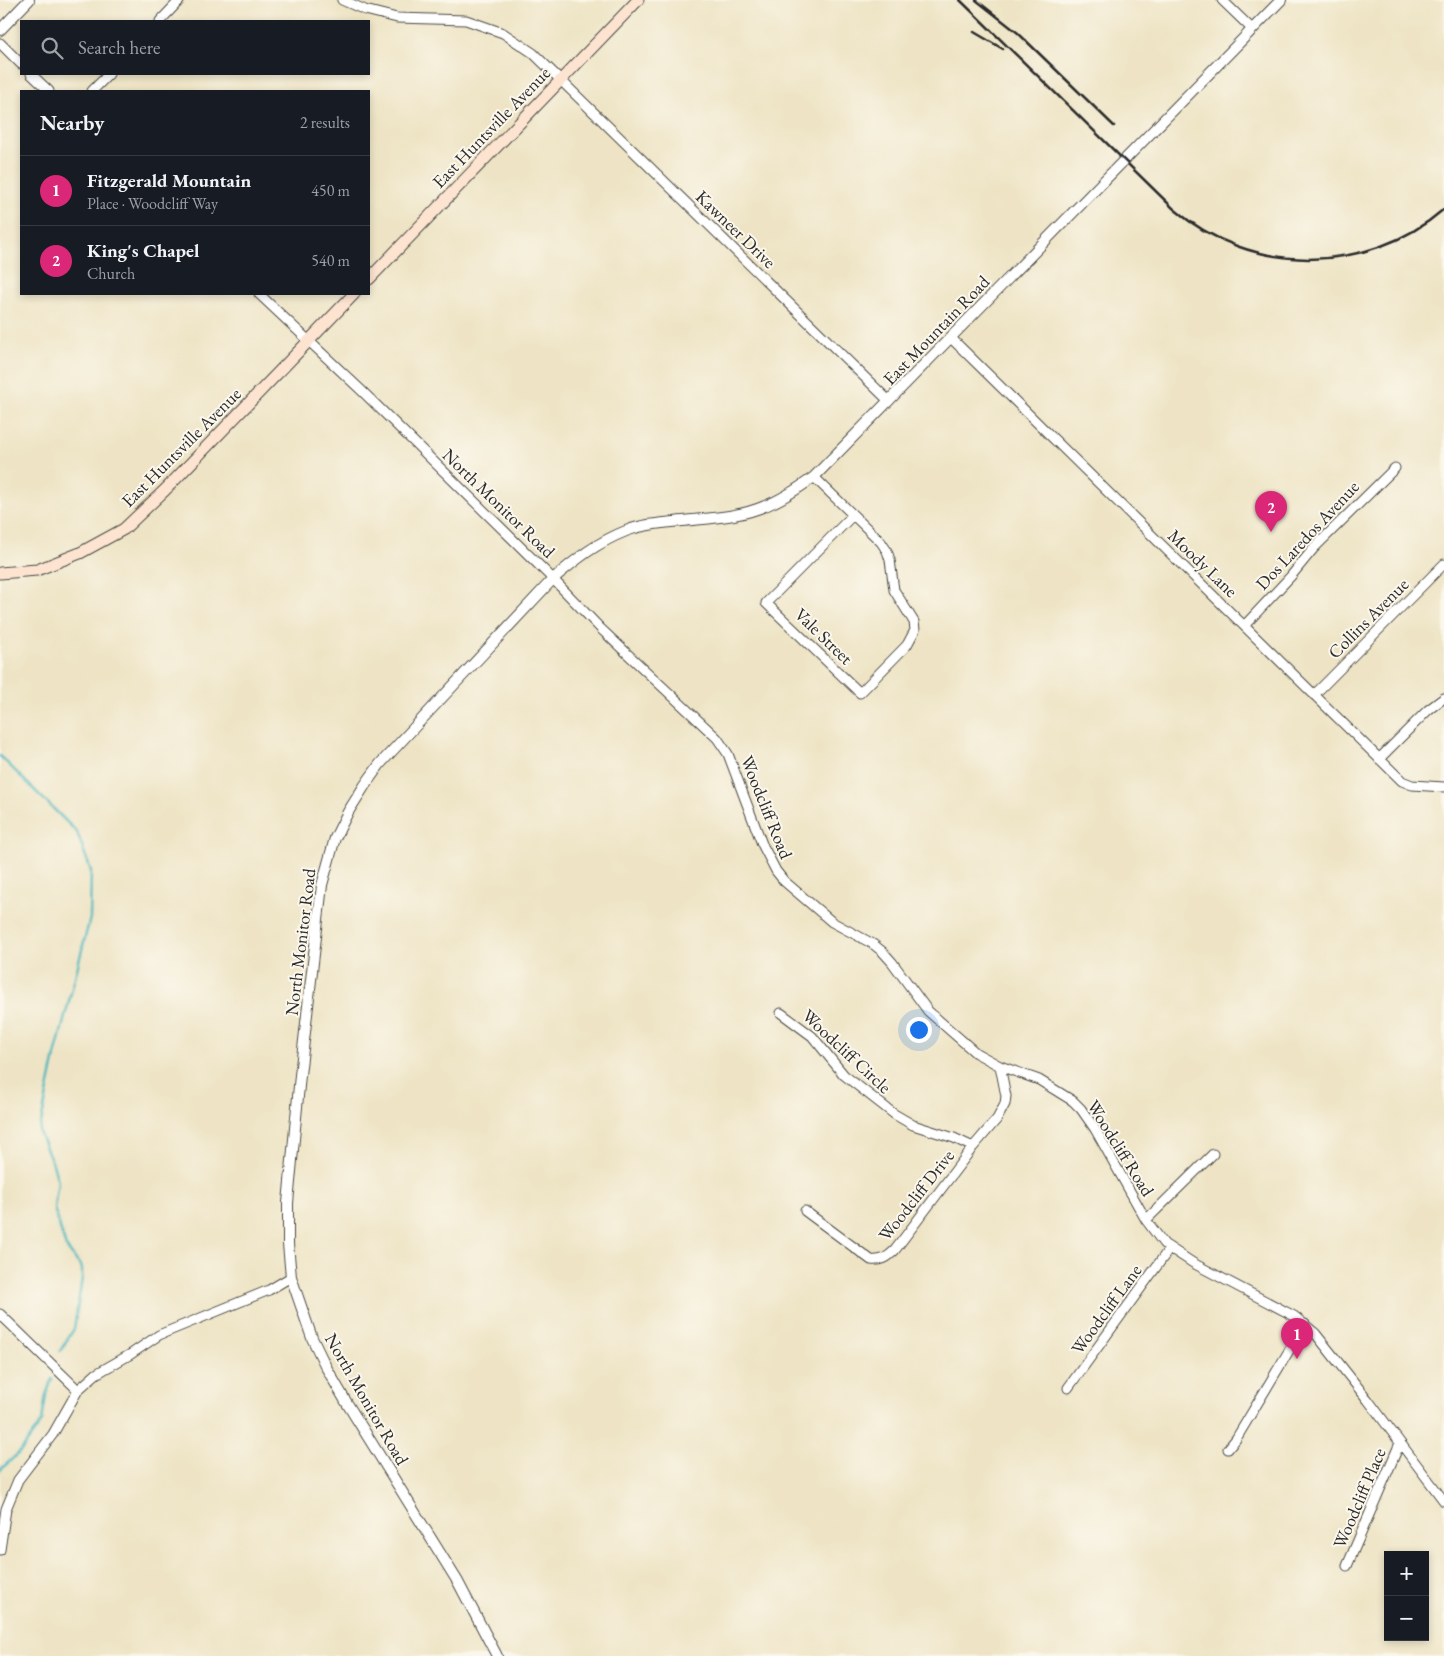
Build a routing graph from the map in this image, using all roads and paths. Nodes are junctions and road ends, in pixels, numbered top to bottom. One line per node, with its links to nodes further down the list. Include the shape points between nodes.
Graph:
1 (29, 0): 9 (street)
2 (180, 0): 7 (street)
3 (342, 0): 14 (street, Kawneer Drive, via 397,18 466,20 503,33 532,53)
4 (638, 0): 14 (main road, East Huntsville Avenue)
5 (1222, 0): 8 (street)
6 (1281, 0): 8 (street, East Mountain Road)
7 (161, 20)
8 (1252, 29): 20 (street, East Mountain Road)
9 (0, 30)
10 (0, 43): 11 (street)
11 (20, 63)
12 (32, 75): 15 (street)
13 (108, 75): 16 (street)
14 (561, 80): 17 (main road, East Huntsville Avenue); 22 (street, Kawneer Drive)
15 (48, 90)
16 (93, 90)
17 (370, 278)
18 (260, 295): 21 (street, North Monitor Road)
19 (353, 295): 21 (main road, East Huntsville Avenue)
20 (951, 338): 22 (street, East Mountain Road); 29 (street, Moody Lane)
21 (309, 341): 27 (main road, East Huntsville Avenue, via 124,528 80,553 37,570); 28 (street, North Monitor Road)
22 (889, 401): 24 (street, East Mountain Road)
23 (1395, 468): 29 (street, Dos Laredos Avenue, via 1314,548)
24 (814, 477): 25 (street); 28 (street, East Mountain Road, via 764,507 628,530 584,553)
25 (853, 515): 25 (street, Vale Street, via 766,603 860,693 907,645 915,630 914,622 894,590 887,551)
26 (1444, 564): 30 (street, Collins Avenue)
27 (0, 573)
28 (553, 578): 35 (street, Woodcliff Road, via 601,629 717,738 728,754 772,866 784,882 832,922 883,952 928,1011 976,1053); 41 (street, North Monitor Road, via 380,764 364,784 335,838 322,885 299,1085 288,1203)
29 (1244, 626): 30 (street, Moody Lane)
30 (1314, 695): 32 (street, Moody Lane)
31 (1444, 698): 32 (street)
32 (1379, 759): 33 (street, Moody Lane, via 1402,781 1412,785)
33 (1444, 787)
34 (781, 1012): 36 (street, Woodcliff Circle, via 812,1036 844,1075 894,1114 913,1125)
35 (1000, 1066): 36 (street, Woodcliff Drive, via 1005,1104); 39 (street, Woodcliff Road, via 1039,1080 1081,1109)
36 (974, 1146): 38 (street, Woodcliff Drive, via 895,1250 880,1261 864,1256)
37 (1213, 1154): 39 (street)
38 (805, 1211)
39 (1146, 1220): 40 (street, Woodcliff Road)
40 (1170, 1248): 43 (street, Woodcliff Road); 44 (street, Woodcliff Lane)
41 (291, 1277): 45 (street, via 269,1290 159,1335 96,1374); 51 (street, North Monitor Road, via 312,1338 326,1367 458,1582)
42 (0, 1314): 45 (street)
43 (1305, 1324): 46 (street, Woodcliff Road); 47 (street)
44 (1068, 1388)
45 (78, 1390): 49 (street, via 35,1460 18,1480 6,1509)
46 (1400, 1444): 48 (street, Woodcliff Road); 50 (street, Woodcliff Place)
47 (1228, 1449)
48 (1444, 1501)
49 (0, 1550)
50 (1347, 1566)
51 (497, 1656)

